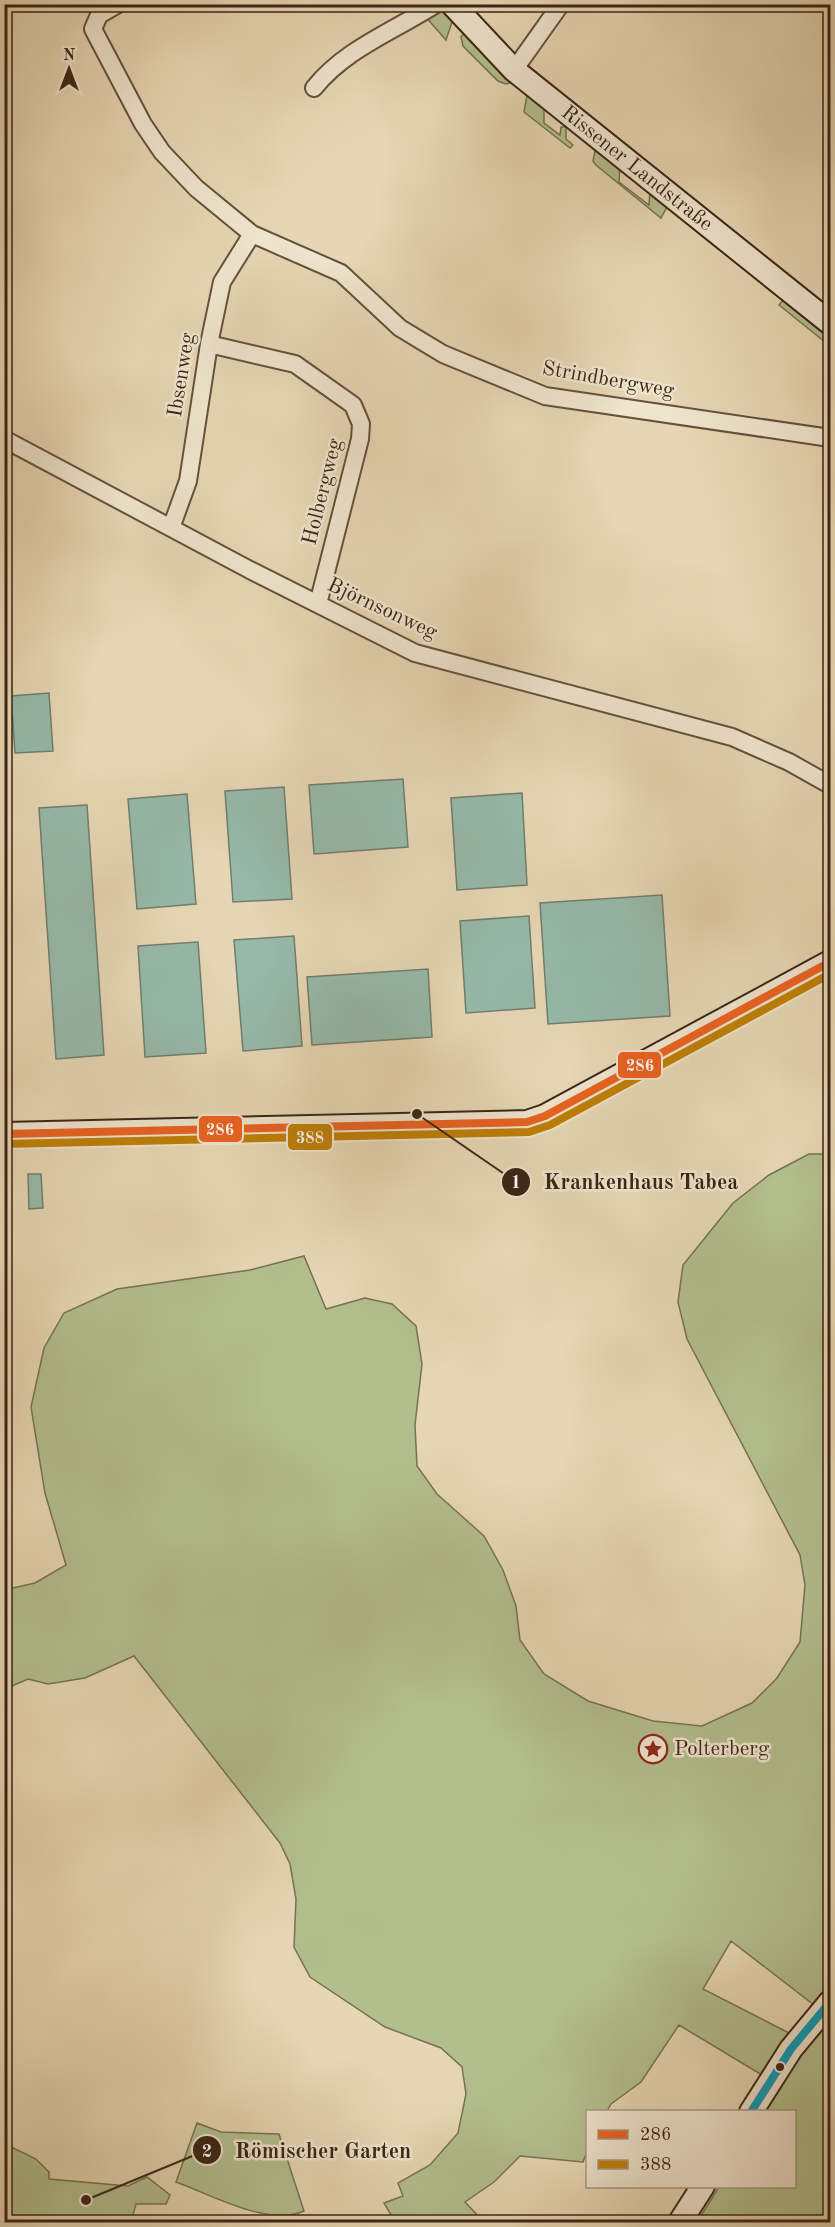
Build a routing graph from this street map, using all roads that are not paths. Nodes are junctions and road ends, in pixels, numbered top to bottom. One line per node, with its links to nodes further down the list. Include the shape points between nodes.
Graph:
1 (118, 4): 7 (street, Strindbergweg, via 99,15 93,29 143,124 162,152 196,188)
2 (436, 4): 6 (street, via 344,58)
3 (452, 4): 5 (street, Rissener Landstraße)
4 (561, 4): 5 (street)
5 (514, 70): 8 (street, Rissener Landstraße)
6 (314, 88)
7 (252, 234): 9 (street, Ibsenweg, via 222,282); 10 (street, Strindbergweg, via 341,273 400,328 443,354 545,396)
8 (831, 323)
9 (209, 344): 12 (street, Ibsenweg, via 188,481); 13 (street, Holbergweg, via 295,364 353,405 361,424)
10 (831, 438)
11 (4, 439): 12 (street, Björnsonweg)
12 (171, 528): 13 (street, Björnsonweg)
13 (318, 604): 14 (street, Björnsonweg, via 414,653 732,737)
14 (831, 785)
15 (831, 962): 16 (street, via 545,1116 527,1122)
16 (4, 1134)
17 (831, 2002): 18 (street, via 791,2049)
18 (752, 2110)
19 (702, 2188): 20 (street)
20 (680, 2223)

